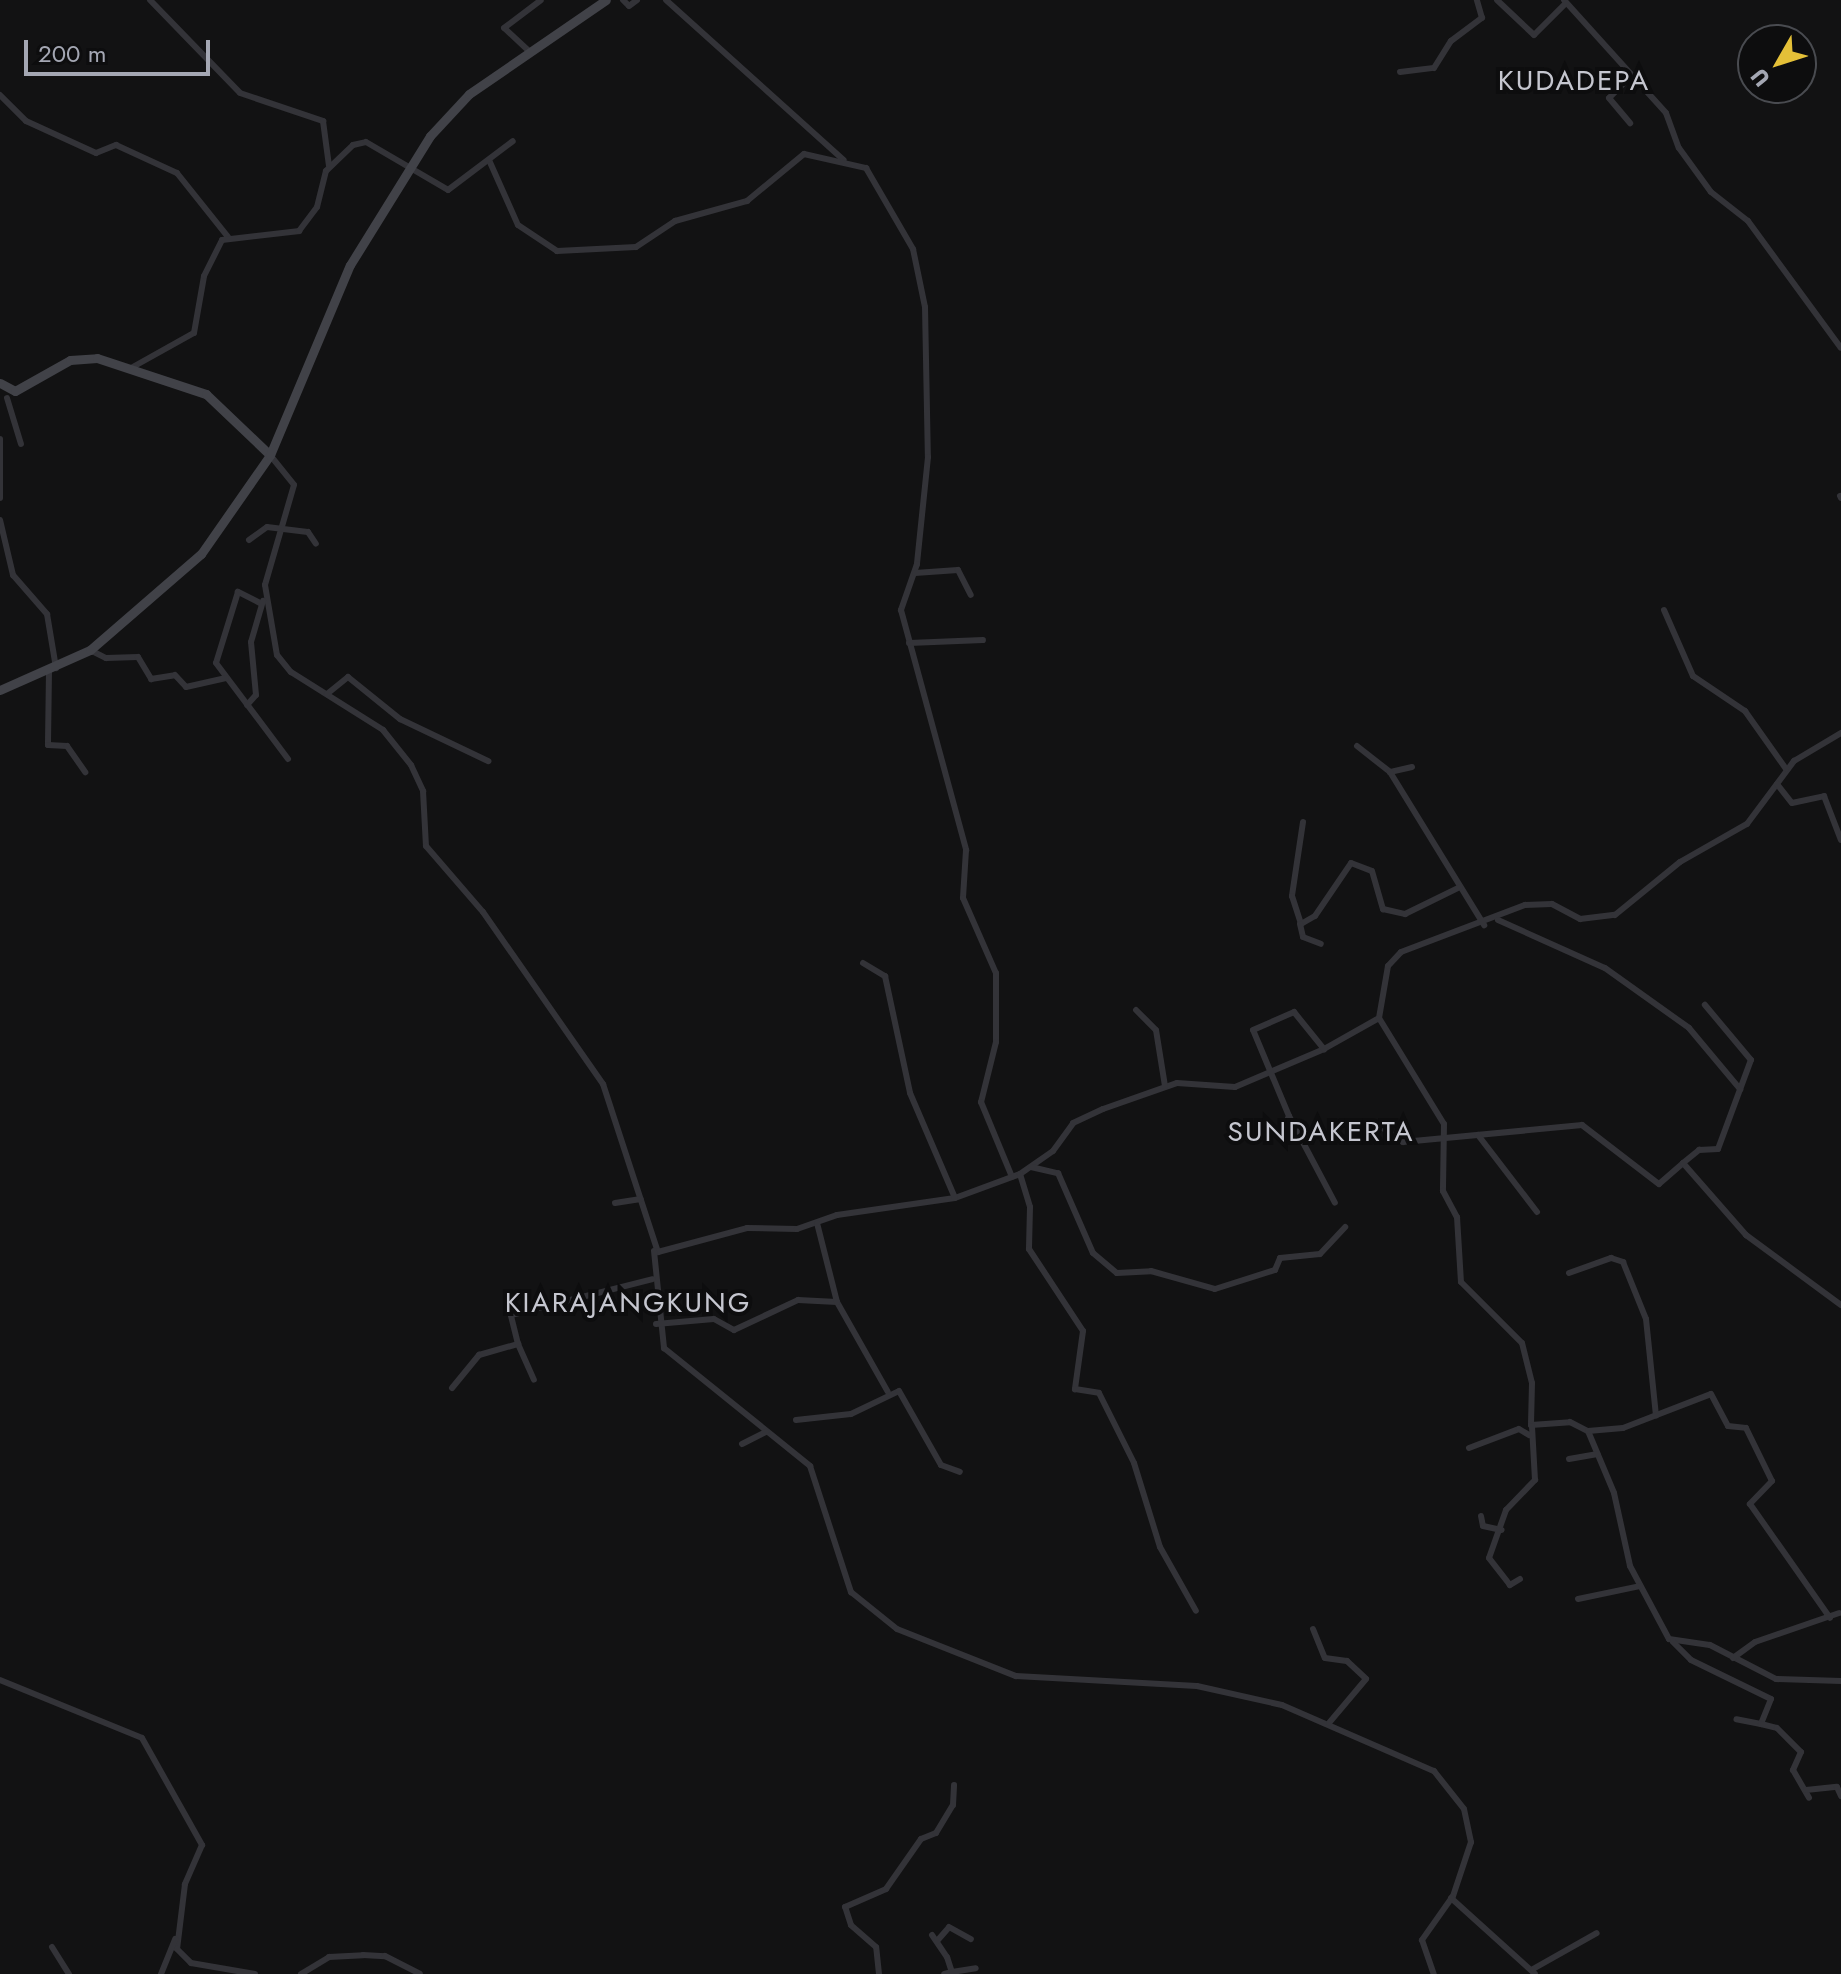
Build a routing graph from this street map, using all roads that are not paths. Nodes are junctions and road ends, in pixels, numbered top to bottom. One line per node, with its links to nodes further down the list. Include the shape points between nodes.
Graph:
1 (150, 0): 18 (street, via 240,93 323,121)
2 (541, 0): 10 (street, via 504,28)
3 (606, 0): 10 (main road)
4 (623, 0): 5 (street)
5 (637, 0)
6 (666, 0): 17 (street)
7 (1477, 0): 11 (street, via 1482,18 1451,41 1434,68)
8 (1497, 0): 9 (street, via 1534,35)
9 (1565, 1): 12 (street)
10 (530, 52): 19 (main road, via 464,98)
11 (1400, 72)
12 (1629, 78): 14 (street, via 1609,101); 21 (street, via 1666,113 1679,148 1711,192 1748,221)
13 (0, 95): 20 (street, via 27,122 96,153 116,145 177,173)
14 (1630, 123)
15 (513, 141): 16 (street)
16 (489, 160): 17 (street, via 521,228 557,251 593,252 636,247 675,221 745,202 799,155); 19 (street, via 448,190)
17 (844, 160): 34 (street, via 872,176 921,279 928,457)
18 (329, 166): 19 (street, via 364,141); 20 (street, via 317,207 299,231)
19 (410, 166): 28 (main road, via 346,274)
20 (228, 237): 22 (street, via 204,276 192,335)
21 (1841, 348)
22 (124, 371): 24 (main road, via 82,356); 28 (main road, via 206,394)
23 (0, 383): 24 (main road)
24 (11, 395): 25 (street); 27 (street)
25 (0, 403)
26 (0, 439): 29 (street)
27 (21, 444)
28 (270, 455): 31 (street, via 294,485); 40 (main road, via 201,554)
29 (0, 498)
30 (0, 520): 41 (street, via 13,575 47,614)
31 (280, 528): 32 (street, via 263,528); 33 (street, via 308,532); 36 (street)
32 (249, 540)
33 (316, 544)
34 (915, 573): 35 (street, via 958,570); 39 (street, via 901,610)
35 (971, 595)
36 (263, 602): 42 (street, via 243,589 236,596 216,663); 44 (street, via 281,662); 45 (street, via 251,642 256,695)
37 (1664, 610): 51 (street, via 1693,676 1745,711)
38 (983, 640): 39 (street)
39 (909, 643): 78 (street, via 966,850 963,898 996,973 996,1042 981,1102)
40 (90, 650): 41 (main road); 42 (street, via 106,658 138,657 149,679 175,675 185,687)
41 (52, 670): 43 (main road); 52 (street, via 48,745 67,746)
42 (226, 678): 45 (street)
43 (0, 690)
44 (327, 694): 49 (street, via 348,677 400,719); 80 (street, via 394,739 411,765 423,791 426,846 585,1052)
45 (247, 705): 48 (street)
46 (1841, 733): 51 (street)
47 (1357, 746): 53 (street)
48 (288, 759)
49 (488, 761)
50 (1412, 767): 53 (street)
51 (1786, 769): 54 (street)
52 (85, 772)
53 (1390, 772): 57 (street)
54 (1777, 784): 56 (street, via 1792,803 1824,796); 58 (street, via 1747,824 1680,862 1615,915 1580,919 1541,903)
55 (1303, 822): 59 (street, via 1292,896)
56 (1841, 840)
57 (1460, 887): 59 (street, via 1405,914 1383,909 1371,869 1351,863 1315,916); 60 (street)
58 (1498, 920): 60 (street); 69 (street, via 1605,968 1689,1028)
59 (1300, 924): 61 (street, via 1303,937)
60 (1484, 925): 65 (street, via 1394,956)
61 (1321, 944)
62 (863, 963): 79 (street, via 885,976 910,1093)
63 (1705, 1005): 69 (street, via 1750,1054)
64 (1136, 1010): 68 (street, via 1156,1030)
65 (1379, 1018): 66 (street); 74 (street, via 1429,1091)
66 (1324, 1049): 67 (street); 67 (street, via 1302,1016 1281,1014 1253,1030)
67 (1266, 1074): 68 (street, via 1235,1087); 70 (street)
68 (1165, 1086): 76 (street, via 1073,1123)
69 (1740, 1089): 75 (street, via 1716,1153 1699,1149)
70 (1289, 1116): 71 (street); 82 (street)
71 (1283, 1129)
72 (1363, 1135): 74 (street, via 1380,1126 1403,1142)
73 (1478, 1135): 74 (street); 75 (street, via 1580,1124 1659,1184); 83 (street)
74 (1446, 1138): 98 (street, via 1443,1191 1457,1217 1460,1279 1504,1333 1522,1343)
75 (1683, 1163): 90 (street, via 1746,1235)
76 (1031, 1167): 77 (street); 85 (street, via 1058,1173 1093,1253 1119,1274 1151,1271 1215,1289 1275,1270 1280,1258 1320,1254)
77 (1020, 1174): 78 (street); 112 (street, via 1031,1253 1083,1331 1075,1389 1099,1393 1134,1463 1160,1547)
78 (1012, 1177): 79 (street)
79 (955, 1198): 84 (street)
80 (641, 1199): 81 (street); 86 (street)
81 (615, 1203)
82 (1335, 1203)
83 (1537, 1212)
84 (817, 1223): 86 (street, via 747,1228); 89 (street)
85 (1345, 1227)
86 (654, 1251): 88 (street)
87 (1569, 1273): 96 (street, via 1611,1258 1623,1262 1646,1319)
88 (653, 1279): 91 (street); 92 (street, via 511,1315)
89 (837, 1302): 91 (street, via 798,1300 734,1330 714,1319); 95 (street)
90 (1841, 1305)
91 (656, 1324): 100 (street, via 669,1355)
92 (518, 1344): 93 (street); 94 (street, via 479,1355)
93 (534, 1380)
94 (452, 1388)
95 (888, 1392): 97 (street, via 851,1414); 106 (street, via 903,1394 943,1468)
96 (1656, 1415): 99 (street, via 1623,1428); 114 (street, via 1711,1394 1728,1426 1743,1425 1772,1482 1750,1504 1818,1591)
97 (796, 1420)
98 (1532, 1426): 99 (street, via 1570,1422); 101 (street)
99 (1588, 1431): 104 (street)
100 (766, 1432): 102 (street); 121 (street, via 817,1476 851,1592 906,1635 1006,1674 1205,1687)
101 (1529, 1435): 103 (street, via 1519,1429); 108 (street, via 1535,1480 1506,1510)
102 (742, 1444)
103 (1469, 1448)
104 (1598, 1454): 105 (street); 110 (street)
105 (1569, 1459)
106 (960, 1472)
107 (1481, 1516): 108 (street, via 1483,1526)
108 (1502, 1530): 109 (street, via 1490,1563 1510,1585)
109 (1520, 1579)
110 (1640, 1586): 111 (street); 116 (street)
111 (1578, 1599)
112 (1196, 1611)
113 (1839, 1613): 114 (street)
114 (1830, 1618): 117 (street, via 1755,1642)
115 (1313, 1629): 121 (street, via 1325,1658 1347,1661 1366,1679)
116 (1673, 1642): 117 (street, via 1705,1644); 122 (street, via 1691,1660 1771,1699)
117 (1733, 1658): 119 (street, via 1776,1679)
118 (0, 1680): 127 (street, via 137,1734 147,1745 202,1845)
119 (1841, 1681)
120 (1736, 1719): 122 (street)
121 (1329, 1723): 125 (street, via 1412,1757 1452,1789 1471,1842)
122 (1761, 1724): 124 (street, via 1801,1752 1793,1770 1808,1794 1837,1787)
123 (954, 1785): 138 (street, via 953,1805 936,1833 921,1839 886,1889 845,1907 851,1925 876,1947)
124 (1841, 1796)
125 (1451, 1898): 131 (street); 140 (street, via 1422,1940)
126 (1597, 1933): 131 (street)
127 (175, 1939): 134 (street); 135 (street, via 191,1963)
128 (971, 1939): 132 (street, via 949,1927 934,1938)
129 (52, 1947): 133 (street)
130 (976, 1968): 132 (street)
131 (1534, 1971)
132 (952, 1972): 139 (street)
133 (69, 1974)
134 (161, 1974)
135 (255, 1974)
136 (301, 1974): 137 (street, via 329,1957 349,1955 385,1956)
137 (420, 1974)
138 (879, 1974)
139 (944, 1974)
140 (1434, 1974)

